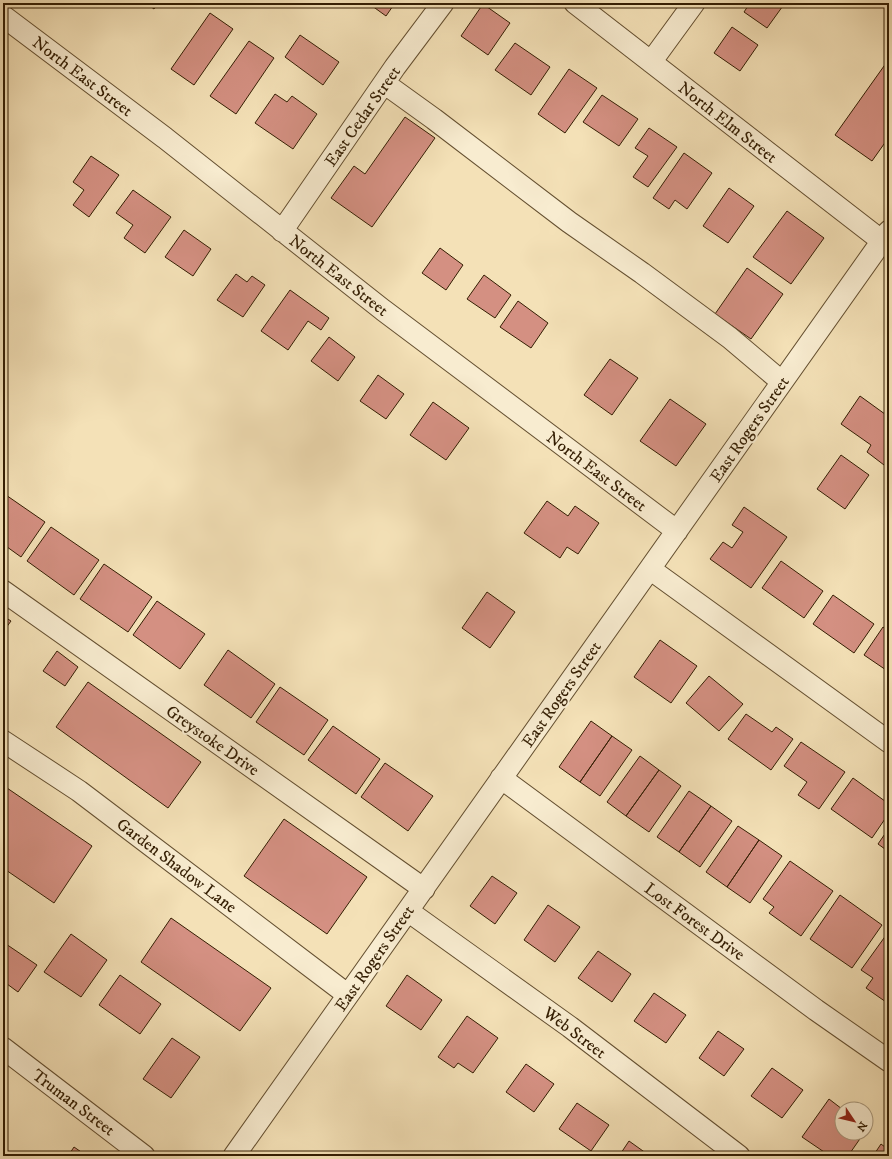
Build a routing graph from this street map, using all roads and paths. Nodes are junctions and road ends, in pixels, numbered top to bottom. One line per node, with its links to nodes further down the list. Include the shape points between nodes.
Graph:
1 (443, 3): 6 (street, East Cedar Street)
2 (575, 3): 5 (street, North Elm Street)
3 (694, 3): 5 (street)
4 (3, 16): 7 (street, North East Street, via 165,138)
5 (651, 62): 8 (street, North Elm Street)
6 (384, 83): 7 (street, East Cedar Street); 9 (street, via 717,329)
7 (282, 231): 10 (street, North East Street, via 382,310)
8 (886, 236): 9 (street, East Rogers Street)
9 (782, 382): 10 (street, East Rogers Street)
10 (677, 531): 11 (street, East Rogers Street)
11 (650, 569): 14 (street); 15 (street, East Rogers Street)
12 (3, 591): 16 (street, Greystoke Drive)
13 (3, 741): 18 (street, Garden Shadow Lane, via 79,791)
14 (889, 742)
15 (501, 778): 16 (street, East Rogers Street); 20 (street, Lost Forest Drive)
16 (424, 889): 17 (street, East Rogers Street)
17 (408, 911): 18 (street, East Rogers Street); 23 (street, Web Street, via 570,1027)
18 (348, 995): 22 (street, East Rogers Street)
19 (3, 1048): 21 (street, Truman Street)
20 (889, 1061)
21 (144, 1156)
22 (234, 1156)
23 (739, 1156)

